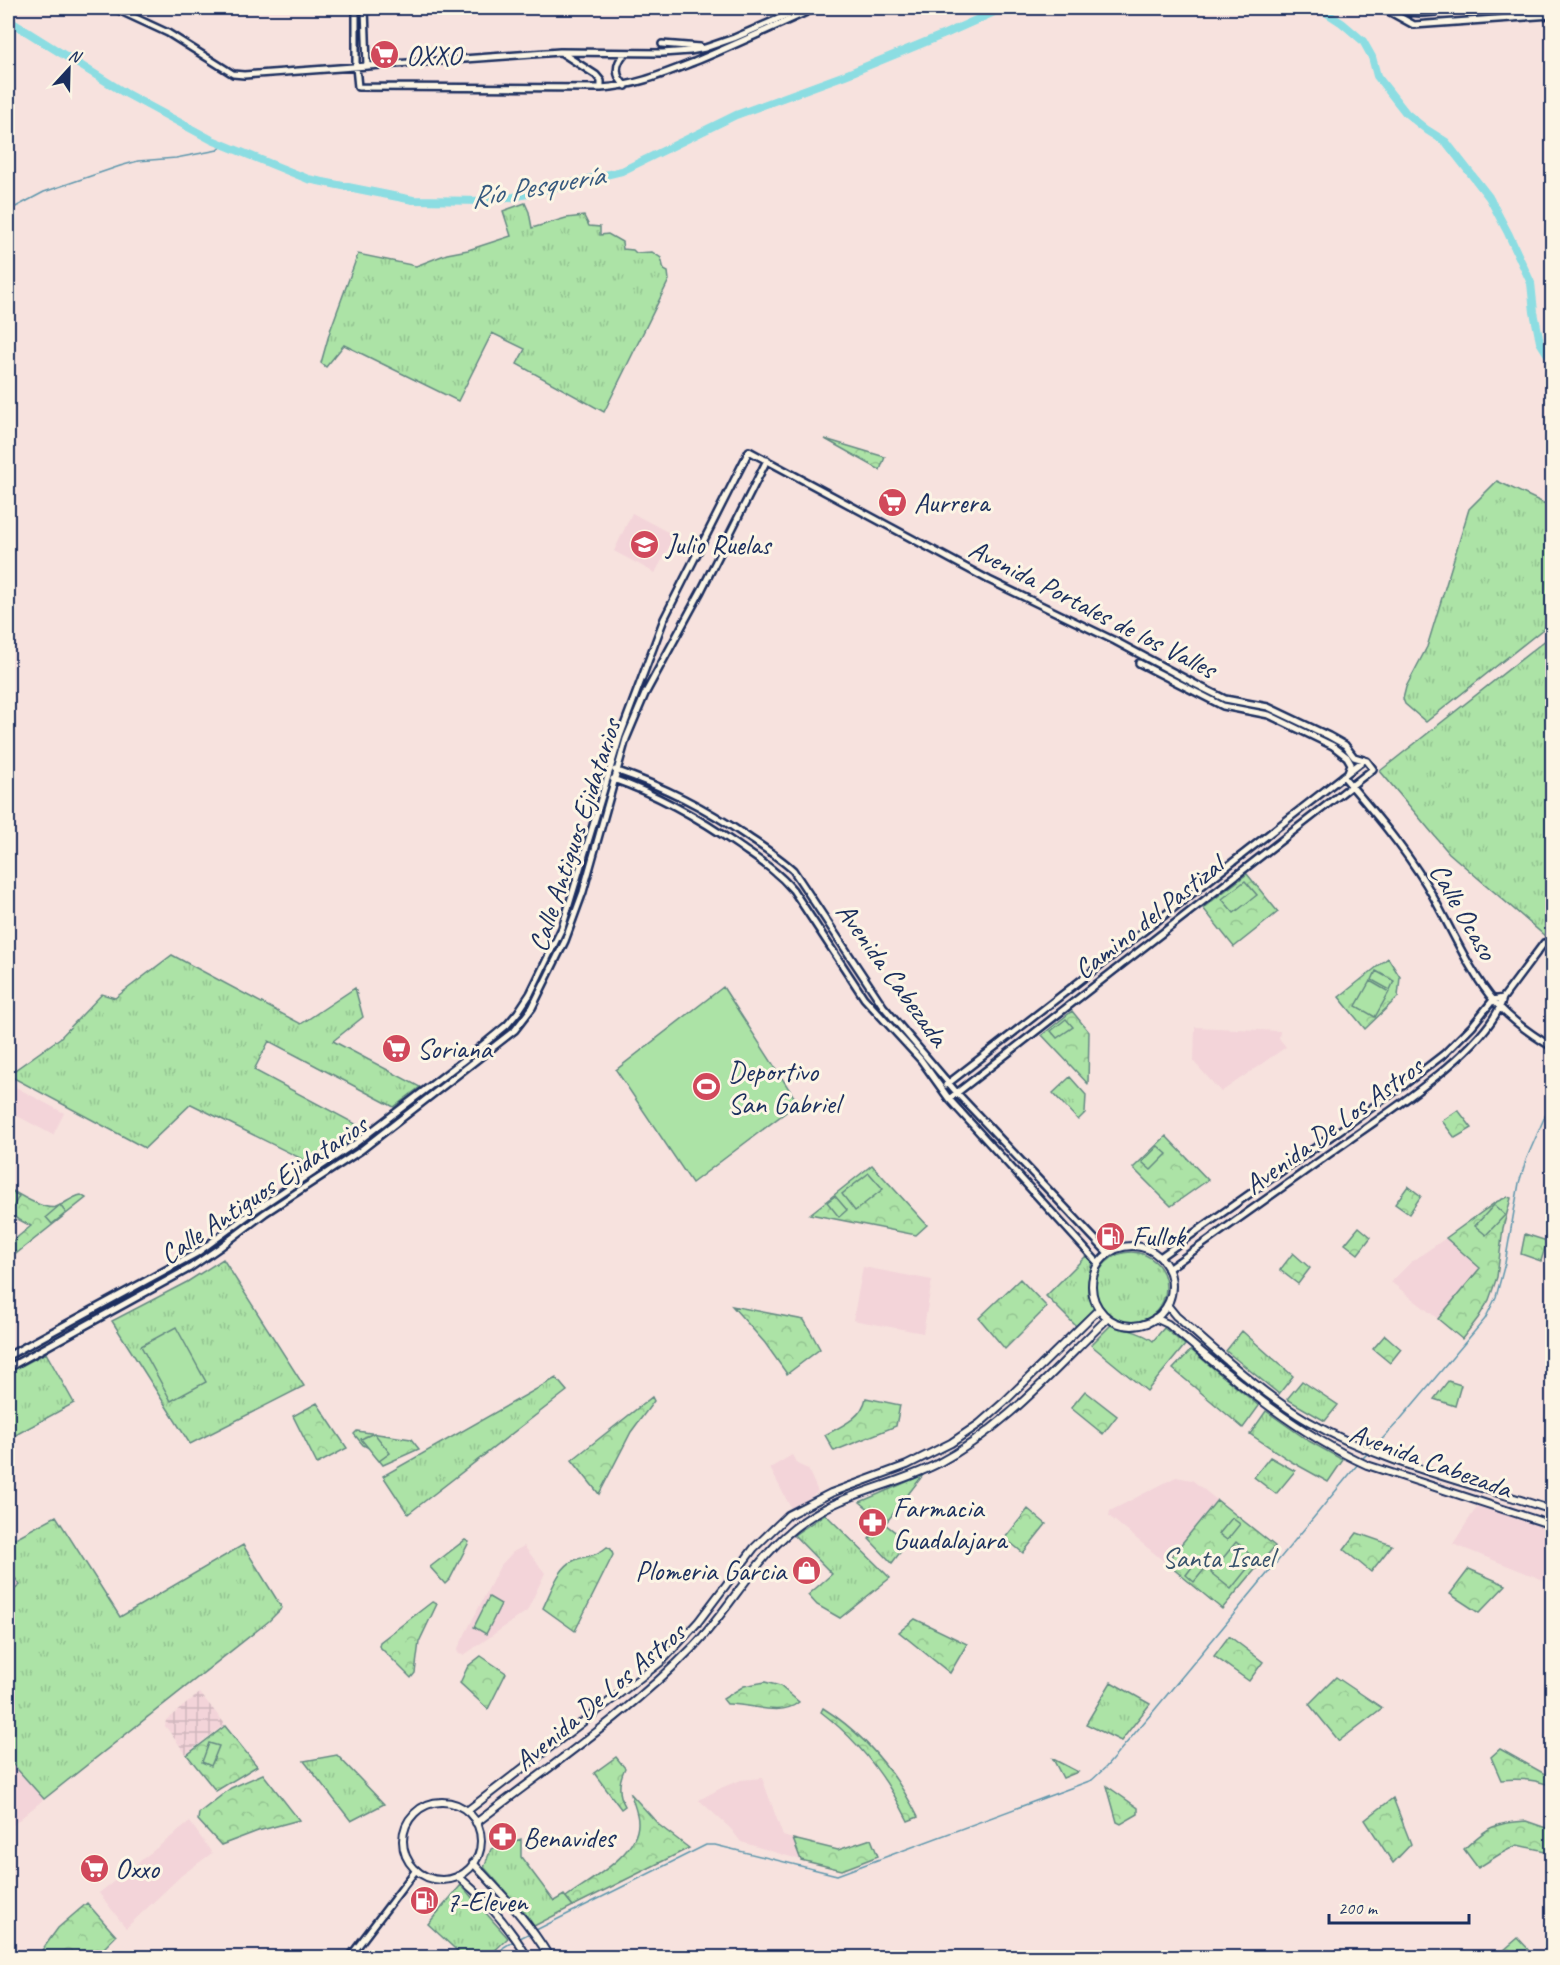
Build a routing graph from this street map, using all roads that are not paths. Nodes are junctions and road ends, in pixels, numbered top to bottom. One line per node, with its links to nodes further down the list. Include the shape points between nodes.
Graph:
1 (114, 8): 19 (street, via 168,33 238,75)
2 (356, 8): 19 (street)
3 (365, 8): 18 (street)
4 (788, 8): 12 (street)
5 (803, 8): 12 (street)
6 (816, 8): 20 (street, via 713,54)
7 (1383, 8): 13 (street)
8 (1394, 8): 10 (street)
9 (1470, 8): 10 (street)
10 (1417, 12): 13 (street, via 1412,18)
11 (1552, 15): 13 (street)
12 (784, 16): 15 (street)
13 (1414, 26)
14 (662, 44): 15 (street)
15 (713, 46): 17 (street, via 690,51)
16 (560, 52): 17 (street); 18 (street); 21 (street, via 596,75 602,81)
17 (625, 53): 20 (street, via 616,69)
18 (366, 66): 19 (street)
19 (356, 67): 21 (street, via 358,87)
20 (626, 86): 21 (street)
21 (601, 88)
22 (749, 451): 23 (street, Avenida Portales de los Valles); 26 (street, Calle Antiguos Ejidatarios, via 664,619)
23 (766, 460): 25 (street, Avenida Portales de los Valles, via 989,580 1225,699 1268,707 1329,736 1345,745 1354,757); 28 (street, Calle Antiguos Ejidatarios, via 645,694 626,739)
24 (1139, 663): 29 (street, Avenida Portales de los Valles, via 1223,706 1269,715 1334,746 1351,764)
25 (1364, 760): 27 (street, Avenida Portales de los Valles); 29 (street, Camino del Pastizal)
26 (611, 769): 28 (street, Avenida Cabezada); 30 (street, Calle Antiguos Ejidatarios)
27 (1373, 769): 32 (street, Camino del Pastizal)
28 (618, 771): 31 (street, Calle Antiguos Ejidatarios); 38 (street, Avenida Cabezada, via 701,806 784,861 883,1006)
29 (1345, 774): 32 (street, Calle Ocaso); 38 (street, Camino del Pastizal)
30 (608, 777): 31 (street, Avenida Cabezada); 52 (street, Calle Antiguos Ejidatarios, via 562,928 530,994 507,1025 356,1143 198,1252)
31 (616, 780): 39 (street, Avenida Cabezada, via 693,815 782,877 864,998); 53 (street, Calle Antiguos Ejidatarios, via 565,940 532,1008 516,1030 360,1151 190,1268)
32 (1351, 785): 35 (street, Calle Ocaso, via 1426,884); 40 (street, Camino del Pastizal)
33 (1552, 948): 34 (street, Avenida De Los Astros, via 1544,943)
34 (1503, 998): 35 (street); 36 (street, Avenida De Los Astros)
35 (1493, 1000): 36 (street, Calle Ocaso); 45 (street, Avenida De Los Astros, via 1437,1060)
36 (1500, 1008): 37 (street, Calle Ocaso); 47 (street, Avenida De Los Astros, via 1480,1035 1438,1075)
37 (1552, 1047)
38 (948, 1083): 39 (street, Camino del Pastizal); 40 (street, Avenida Cabezada)
39 (942, 1088): 41 (street, Avenida Cabezada)
40 (957, 1093): 41 (street, Camino del Pastizal); 42 (street, Avenida Cabezada)
41 (949, 1099): 43 (street, Avenida Cabezada)
42 (981, 1119): 43 (street); 44 (street, Avenida Cabezada)
43 (974, 1126): 46 (street, Avenida Cabezada)
44 (1108, 1253): 45 (main road, via 1133,1245); 46 (main road)
45 (1160, 1257): 47 (main road)
46 (1098, 1263): 49 (main road, via 1091,1286)
47 (1168, 1269): 48 (main road, via 1172,1288)
48 (1167, 1305): 51 (main road); 56 (main road, Avenida Cabezada, via 1277,1400 1306,1420 1374,1453)
49 (1099, 1309): 50 (main road); 54 (main road, Avenida De Los Astros)
50 (1108, 1318): 51 (main road, via 1132,1326); 55 (main road, Avenida De Los Astros)
51 (1155, 1318): 57 (main road, Avenida Cabezada, via 1167,1323 1266,1406 1354,1459)
52 (8, 1356)
53 (8, 1368)
54 (993, 1412): 55 (main road); 58 (main road, Avenida De Los Astros, via 931,1454 831,1493 788,1515 754,1548 698,1622 662,1661)
55 (1002, 1421): 59 (main road, Avenida De Los Astros, via 934,1465 829,1506 804,1520 778,1541 717,1621 673,1667 619,1714)
56 (1552, 1510)
57 (1552, 1526)
58 (467, 1811): 59 (main road); 61 (main road, via 445,1802 422,1807 411,1816 404,1851)
59 (476, 1823): 60 (main road, via 480,1843)
60 (473, 1863): 62 (main road); 65 (main road, via 510,1902)
61 (416, 1870): 62 (main road, via 436,1879); 63 (street)
62 (458, 1876): 64 (main road, via 490,1908)
63 (349, 1958)
64 (528, 1958)
65 (550, 1958)

